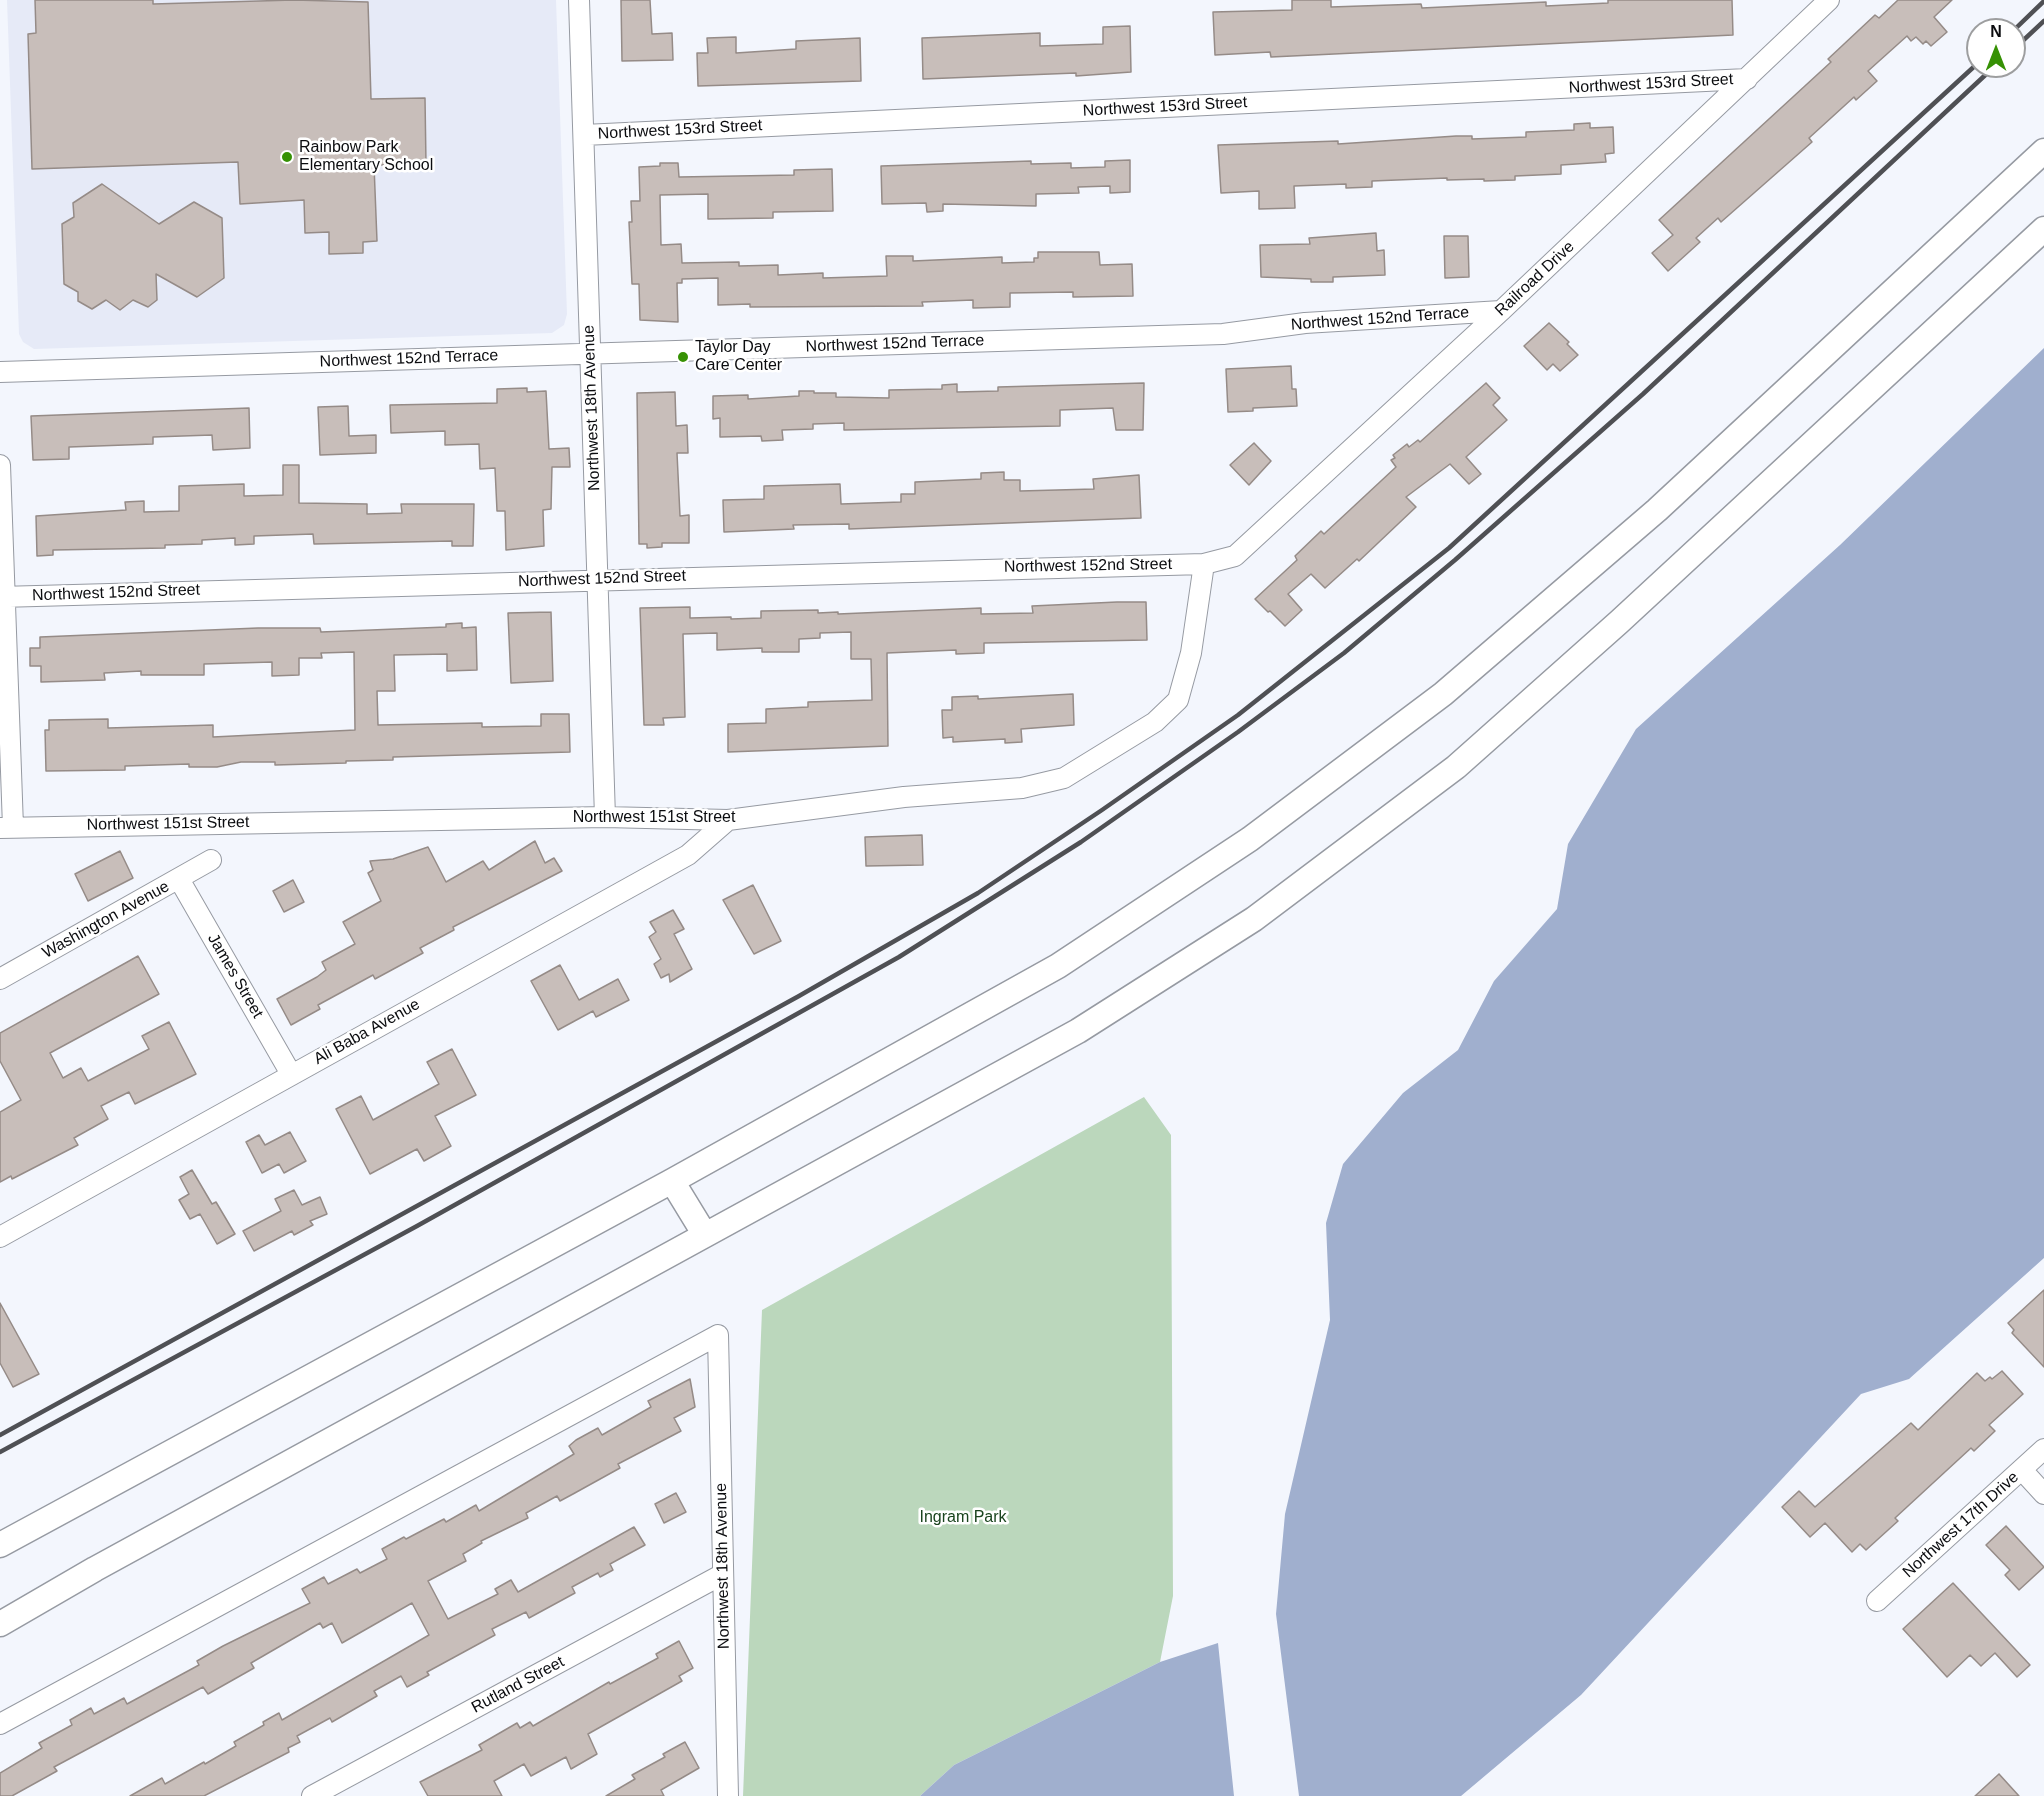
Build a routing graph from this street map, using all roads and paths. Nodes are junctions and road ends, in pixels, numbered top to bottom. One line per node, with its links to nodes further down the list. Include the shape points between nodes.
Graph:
1 (579, 0): 4 (street, Northwest 18th Avenue)
2 (1829, 0): 3 (street, Railroad Drive)
3 (1747, 79): 4 (street, Northwest 153rd Street); 7 (street, Railroad Drive)
4 (584, 135): 8 (street, Northwest 18th Avenue)
5 (2044, 151): 21 (main road, via 1657,510 1443,694 1278,818 1058,966)
6 (2044, 229): 22 (main road, via 1619,622 1456,767 1254,919 1078,1032)
7 (1501, 311): 8 (street, Northwest 152nd Terrace, via 1305,323 1223,334); 11 (street, Railroad Drive, via 1235,556)
8 (590, 354): 9 (street, Northwest 152nd Terrace); 12 (street, Northwest 18th Avenue)
9 (0, 372)
10 (0, 465): 13 (street)
11 (1204, 564): 12 (street, Northwest 152nd Street); 15 (street, Northwest 151st Street, via 1191,652 1178,700 1155,722 1064,778 1022,788 904,797)
12 (598, 579): 13 (street, Northwest 152nd Street); 14 (street, Northwest 18th Avenue)
13 (2, 597): 16 (street)
14 (605, 817): 15 (street, Northwest 151st Street); 16 (street, Northwest 151st Street)
15 (728, 820): 20 (street, Ali Baba Avenue, via 688,855)
16 (7, 827)
17 (211, 860): 18 (street, Washington Avenue)
18 (180, 879): 19 (street, Washington Avenue); 20 (street, James Street)
19 (0, 979)
20 (291, 1074): 23 (street, Ali Baba Avenue)
21 (672, 1180): 22 (main road); 27 (main road)
22 (705, 1235): 30 (main road)
23 (0, 1237)
24 (2044, 1449): 25 (street, Northwest 17th Drive)
25 (2022, 1470): 26 (street); 29 (street, Northwest 17th Drive)
26 (2044, 1494)
27 (0, 1545)
28 (723, 1574): 31 (street, Northwest 18th Avenue, via 718,1335); 32 (street, Rutland Street); 33 (street, Northwest 18th Avenue)
29 (1877, 1601)
30 (0, 1624)
31 (0, 1724)
32 (312, 1796)
33 (728, 1796)

